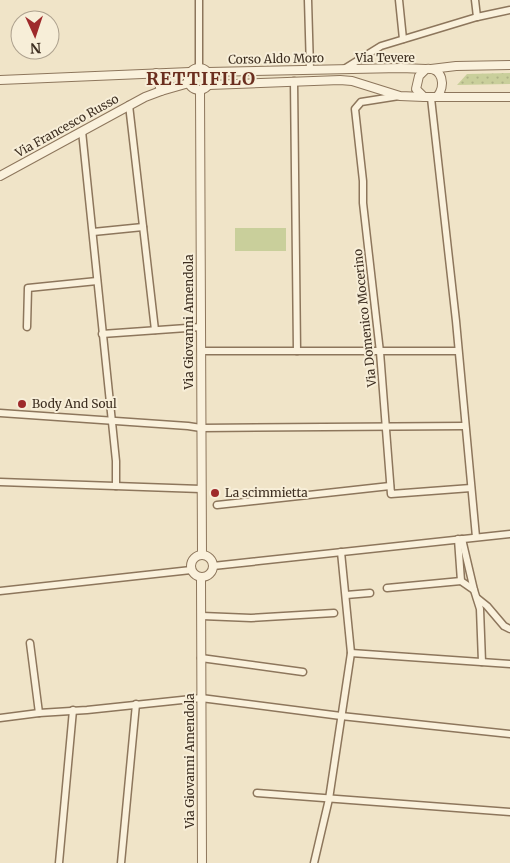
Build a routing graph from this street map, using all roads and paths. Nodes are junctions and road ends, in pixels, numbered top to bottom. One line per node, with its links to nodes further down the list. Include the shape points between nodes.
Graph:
1 (199, 0): 9 (street)
2 (308, 0): 12 (street)
3 (399, 0): 7 (street)
4 (475, 0): 6 (street)
5 (510, 10): 6 (street)
6 (477, 17): 7 (street)
7 (403, 39): 10 (street, via 381,46)
8 (510, 65): 11 (street, Via Tevere)
9 (199, 68): 13 (street); 14 (street)
10 (344, 69): 11 (street, Via Tevere); 12 (street, Corso Aldo Moro)
11 (428, 69): 23 (street, via 419,76 416,88); 23 (street, via 443,79 443,87)
12 (310, 70): 14 (street, Corso Aldo Moro)
13 (190, 72): 15 (street); 18 (street)
14 (208, 72): 19 (street)
15 (156, 73): 16 (street); 21 (street)
16 (0, 80)
17 (294, 81): 19 (street, Corso Aldo Moro); 22 (street, Corso Aldo Moro, via 340,80); 36 (street)
18 (189, 83): 20 (street); 21 (street, Via Francesco Russo)
19 (209, 84): 20 (street)
20 (200, 90): 32 (street, Via Giovanni Amendola)
21 (161, 91): 25 (street, Via Francesco Russo)
22 (400, 96): 23 (street, Corso Aldo Moro); 38 (street, Via Domenico Mocerino, via 361,102 356,109)
23 (431, 97): 24 (street, Corso Aldo Moro); 37 (street)
24 (510, 97)
25 (130, 105): 26 (street, Via Francesco Russo); 28 (street)
26 (82, 130): 27 (street, Via Francesco Russo); 29 (street)
27 (0, 176)
28 (143, 227): 29 (street); 33 (street)
29 (93, 232): 30 (street)
30 (97, 281): 31 (street, via 28,288); 34 (street)
31 (27, 327)
32 (201, 327): 33 (street); 35 (street, Via Giovanni Amendola)
33 (155, 330): 34 (street)
34 (102, 334): 40 (street)
35 (201, 351): 36 (street); 42 (street, Via Giovanni Amendola)
36 (297, 351): 38 (street)
37 (458, 351): 38 (street); 41 (street)
38 (380, 352): 43 (street, Via Domenico Mocerino)
39 (0, 413): 40 (street)
40 (112, 421): 42 (street); 45 (street)
41 (465, 426): 43 (street); 47 (street)
42 (201, 428): 43 (street); 48 (street, Via Giovanni Amendola)
43 (386, 428): 46 (street, Via Domenico Mocerino)
44 (0, 482): 45 (street)
45 (116, 486): 48 (street)
46 (390, 486): 47 (street, via 391,494); 49 (street)
47 (470, 488): 51 (street)
48 (202, 489): 54 (street, Via Giovanni Amendola)
49 (217, 505)
50 (510, 534): 51 (street)
51 (476, 537): 52 (street)
52 (460, 539): 53 (street); 58 (street, via 458,562); 60 (street, via 466,549)
53 (341, 552): 55 (street); 63 (street)
54 (202, 555): 55 (street, via 208,557); 56 (street, via 192,560)
55 (213, 566): 57 (street, via 211,573)
56 (191, 570): 57 (street); 61 (street)
57 (201, 578): 66 (street, Via Giovanni Amendola)
58 (461, 581): 59 (street); 60 (street)
59 (387, 588)
60 (474, 590): 64 (street)
61 (0, 592)
62 (370, 593): 63 (street)
63 (346, 595): 69 (street)
64 (477, 598): 67 (street); 71 (street)
65 (334, 613): 66 (street, via 251,618)
66 (202, 616): 70 (street, Via Giovanni Amendola)
67 (510, 629)
68 (30, 643): 77 (street)
69 (351, 653): 71 (street); 79 (street)
70 (201, 658): 73 (street); 74 (street, Via Giovanni Amendola)
71 (482, 662): 72 (street)
72 (510, 664)
73 (303, 672)
74 (201, 698): 75 (street); 79 (street); 86 (street, Via Giovanni Amendola)
75 (136, 704): 76 (street); 85 (street)
76 (73, 710): 77 (street); 84 (street)
77 (39, 713): 78 (street)
78 (0, 716)
79 (341, 716): 80 (street); 82 (street)
80 (510, 734)
81 (257, 792): 82 (street)
82 (329, 799): 83 (street); 87 (street)
83 (510, 812)
84 (58, 863)
85 (121, 863)
86 (202, 863)
87 (314, 863)

